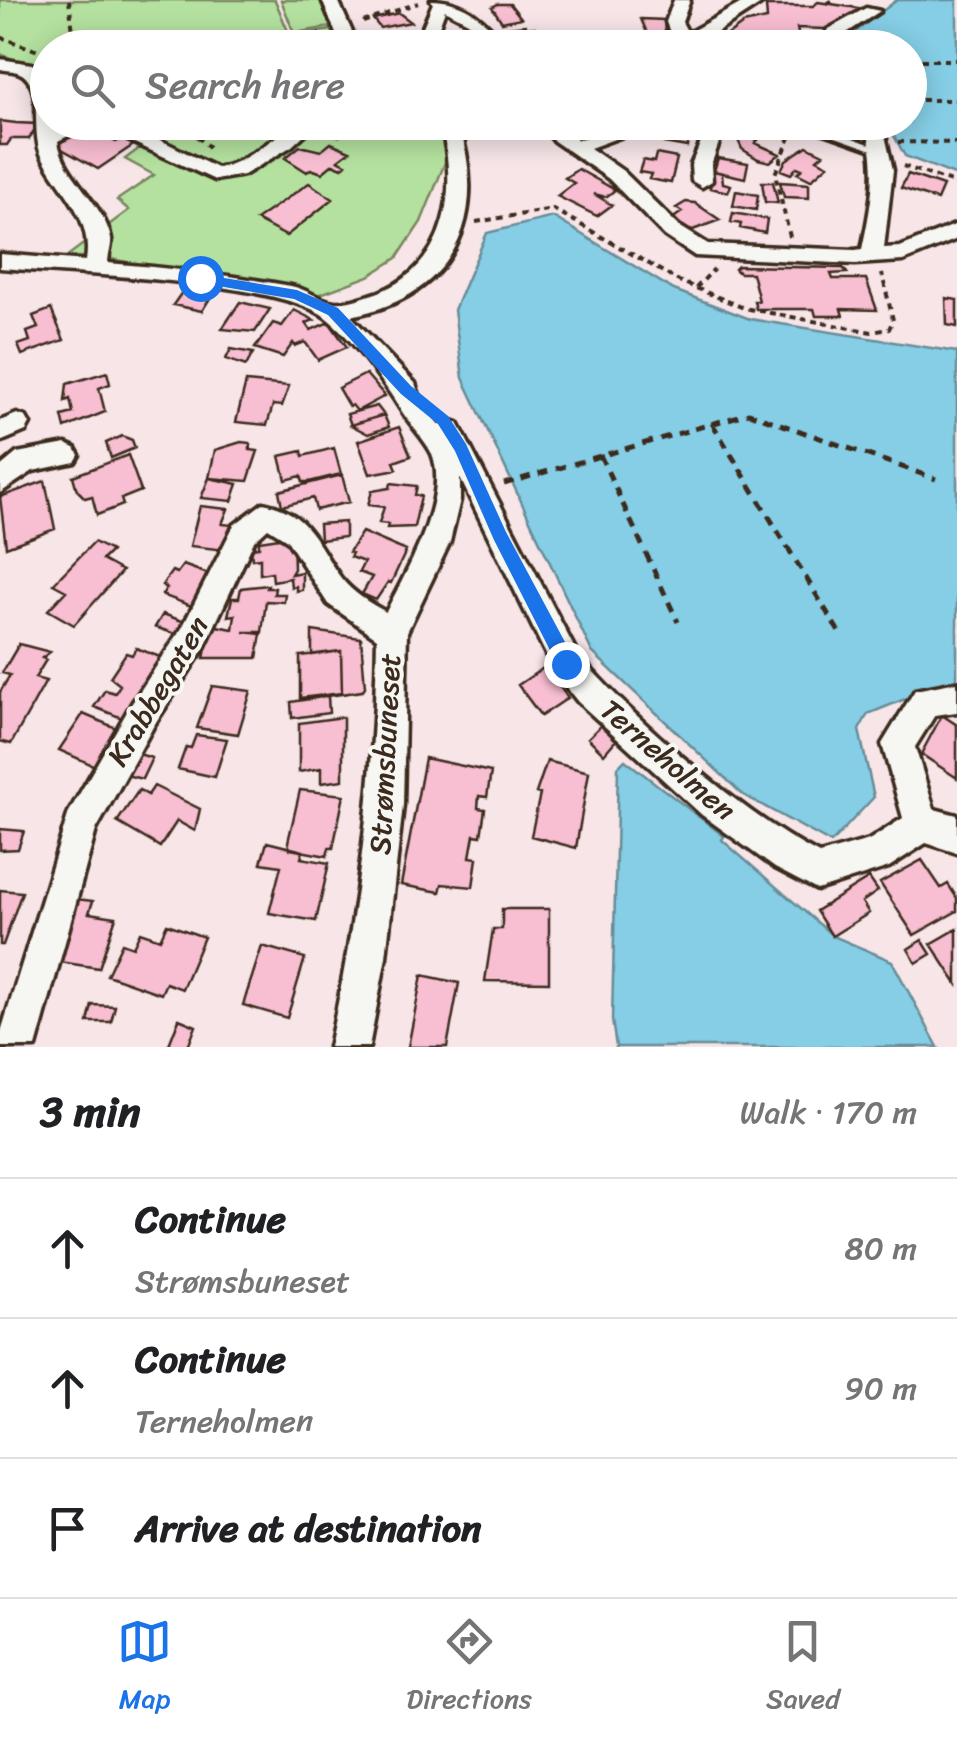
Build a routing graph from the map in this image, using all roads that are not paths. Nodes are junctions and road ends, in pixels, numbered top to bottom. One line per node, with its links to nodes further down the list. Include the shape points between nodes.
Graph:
1 (330, 0): 6 (street)
2 (682, 0): 9 (street)
3 (759, 0): 10 (street)
4 (445, 1): 7 (street); 8 (street)
5 (872, 10): 11 (street)
6 (344, 30)
7 (428, 30)
8 (484, 30)
9 (677, 30)
10 (710, 30)
11 (840, 30)
12 (0, 64): 13 (street)
13 (30, 72)
14 (48, 140): 29 (street, via 96,226)
15 (140, 140): 16 (street, via 215,174 237,171)
16 (283, 140)
17 (453, 140): 30 (street, via 459,171 455,226 430,274 385,299)
18 (567, 140): 23 (street)
19 (597, 140): 23 (street)
20 (710, 140): 25 (street)
21 (854, 140): 24 (lane)
22 (881, 140): 24 (street)
23 (575, 147): 27 (street, via 686,243 722,253)
24 (886, 150): 27 (street)
25 (702, 181)
26 (957, 232): 27 (street, via 903,254)
27 (872, 254)
28 (0, 261): 29 (street, Strømsbuneset)
29 (96, 268): 30 (street, Strømsbuneset, via 297,295)
30 (333, 312): 31 (street, Strømsbuneset)
31 (406, 390): 34 (street, Strømsbuneset, via 449,470 436,542); 36 (street, Terneholmen, via 443,420 461,448 566,664 672,768 817,872 877,855)
32 (66, 455): 33 (street, via 26,461)
33 (0, 482)
34 (392, 631): 38 (street, Krabbegaten, via 333,590 287,522 264,515 254,520 193,638 81,824); 39 (street, Strømsbuneset, via 386,805)
35 (957, 697): 36 (street, via 926,701 898,744)
36 (922, 825): 37 (street)
37 (957, 836)
38 (16, 1047)
39 (349, 1047)

